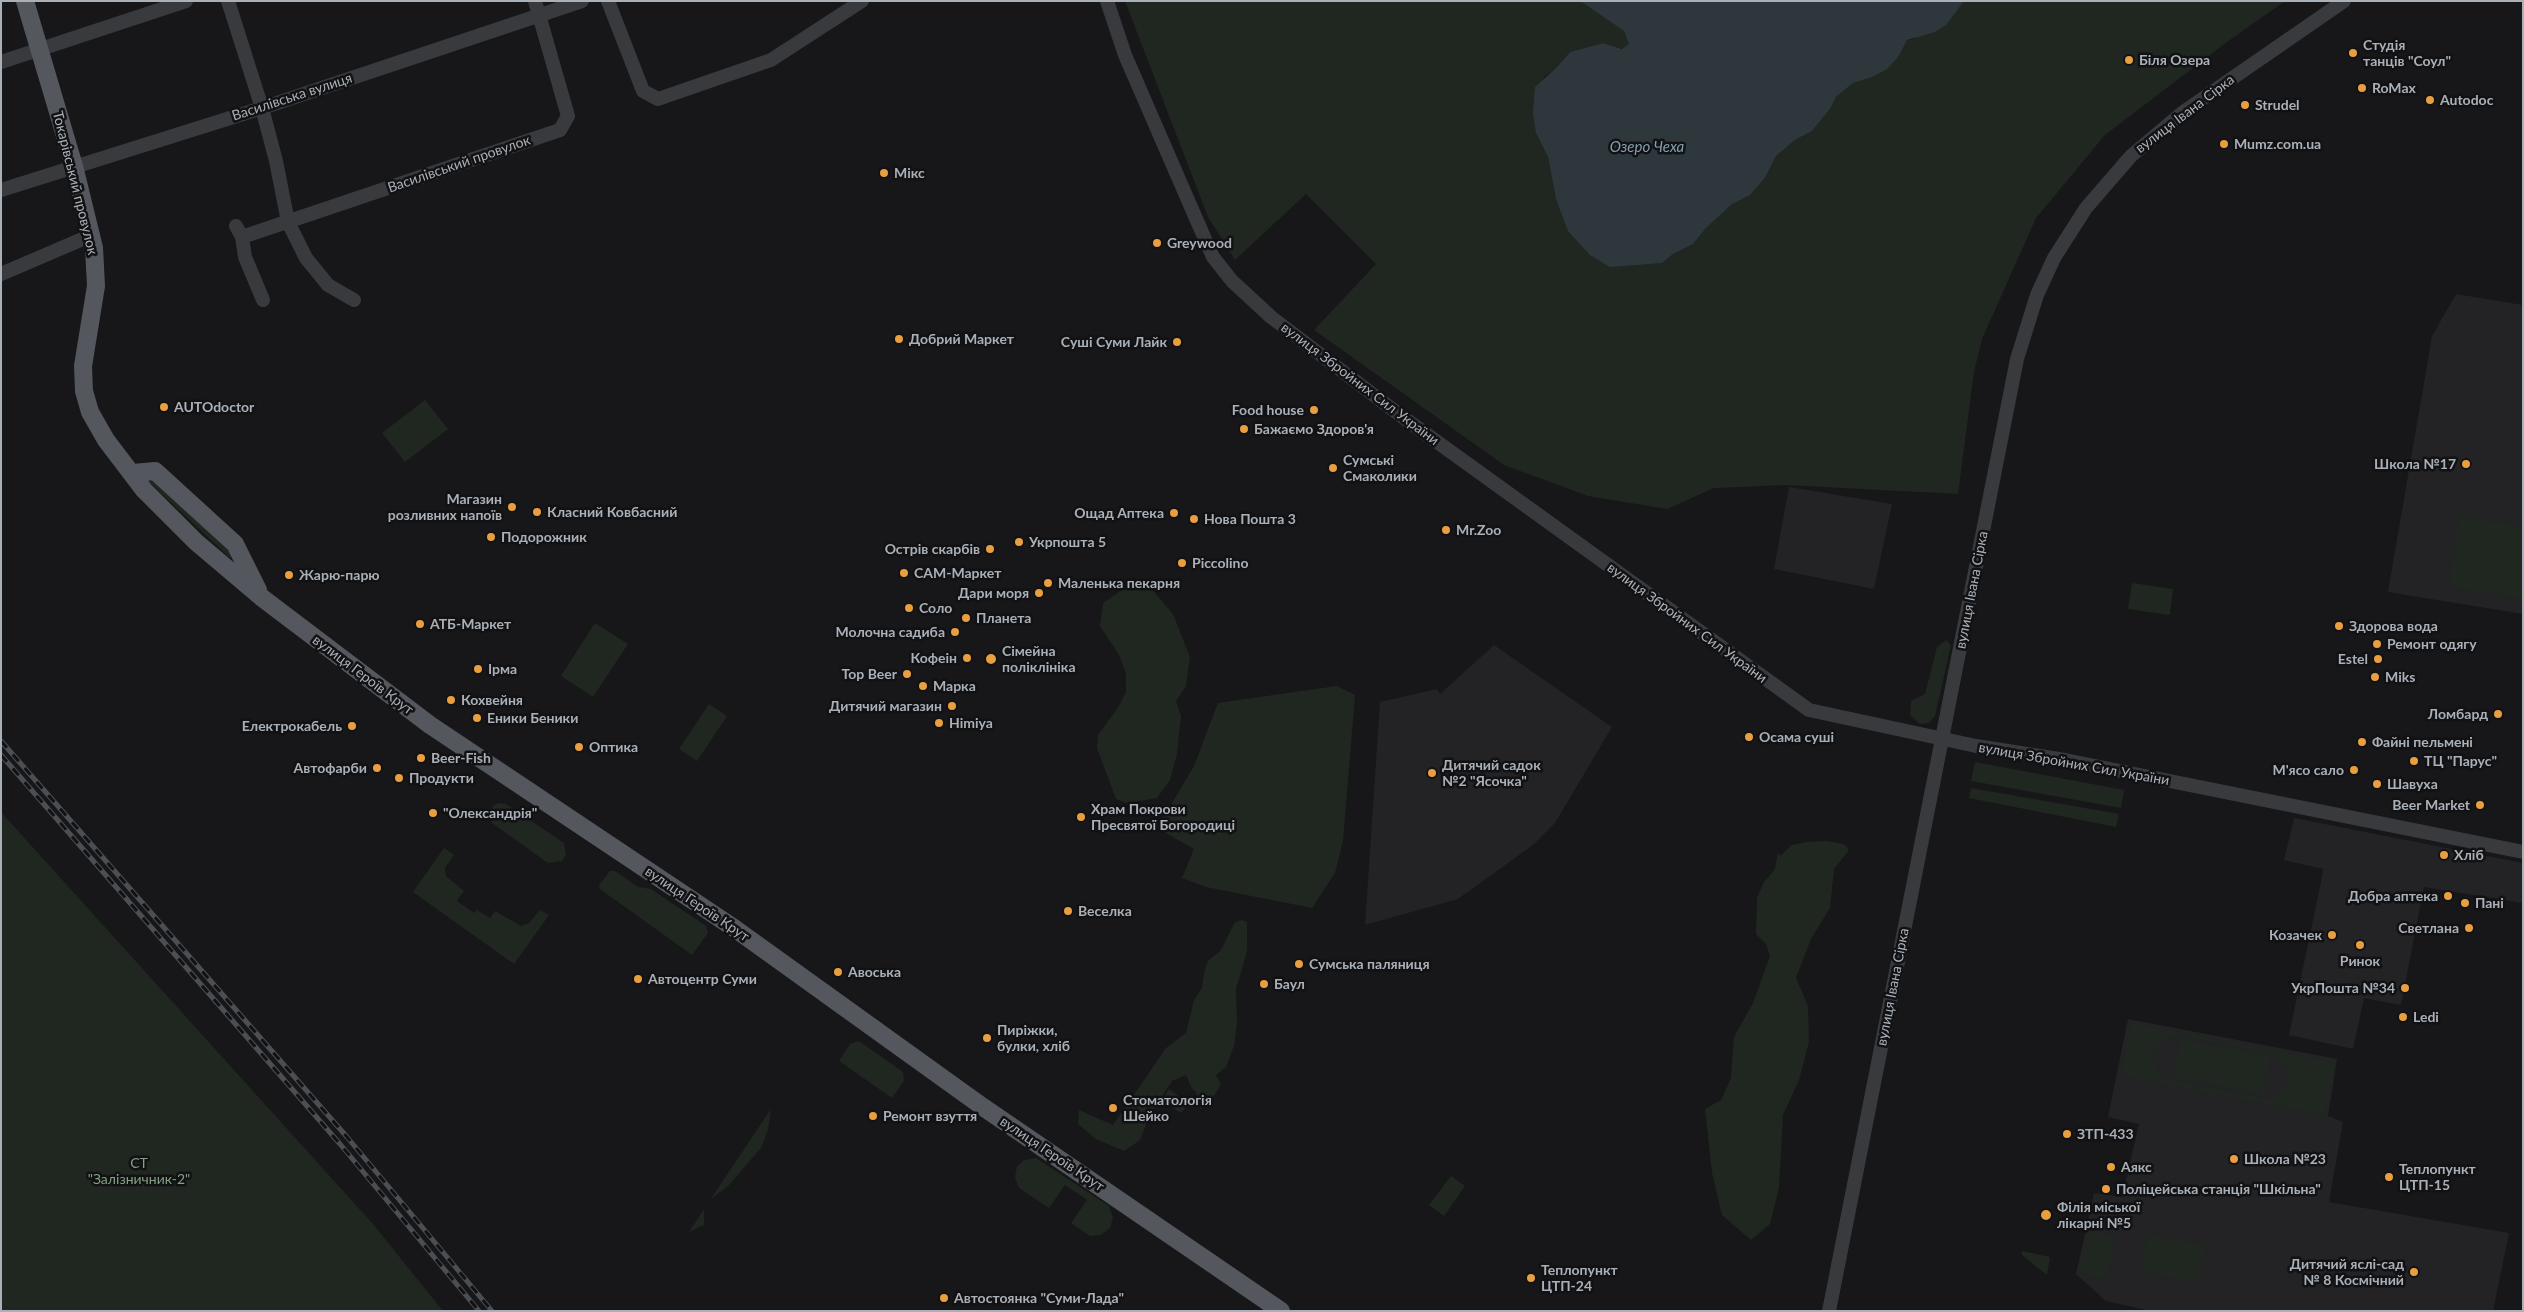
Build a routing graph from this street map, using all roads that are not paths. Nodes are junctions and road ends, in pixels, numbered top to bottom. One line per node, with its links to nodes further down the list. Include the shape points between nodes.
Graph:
1 (25, 1): 11 (main road, Токарівський провулок)
2 (186, 1): 11 (street)
3 (228, 1): 13 (street)
4 (535, 1): 10 (street, Василівський провулок)
5 (582, 1): 10 (street, Василівська вулиця)
6 (608, 1): 7 (street, via 643,91 658,99 771,60)
7 (862, 1)
8 (1107, 1): 23 (street, вулиця Збройних Сил України, via 1138,86 1213,257 1252,301 1404,418 1809,710)
9 (2344, 1): 23 (street, вулиця Івана Сірка, via 2182,113 2131,156 2086,208 2054,258 2037,294 2018,359)
10 (539, 15): 13 (street, Василівська вулиця); 16 (street, Василівський провулок, via 568,116 560,130)
11 (39, 50): 12 (street); 14 (main road, Токарівський провулок)
12 (1, 62)
13 (262, 108): 14 (street, Василівська вулиця); 16 (street)
14 (74, 166): 15 (street, Василівська вулиця); 17 (main road, Токарівський провулок)
15 (1, 190)
16 (288, 222): 19 (street, Василівський провулок, via 239,231 245,257); 20 (street, via 306,258 328,285)
17 (92, 235): 18 (street); 21 (main road, Токарівський провулок, via 96,286 83,366 84,391 90,412 106,440)
18 (1, 274)
19 (263, 300)
20 (354, 300)
21 (133, 473): 22 (main road, вулиця Героїв Крут, via 144,490 196,542); 22 (main road, via 156,472 235,544)
22 (261, 597): 25 (main road, вулиця Героїв Крут, via 430,725 734,928 984,1107)
23 (1942, 739): 24 (street, вулиця Збройних Сил України, via 2075,762); 26 (street, вулиця Івана Сірка)
24 (2523, 852)
25 (1281, 1311)
26 (1829, 1311)

